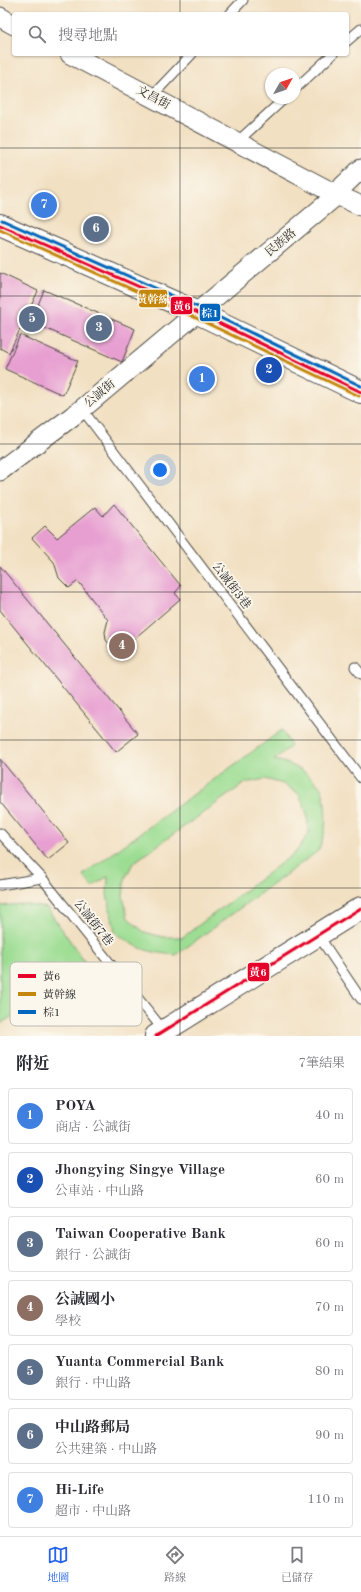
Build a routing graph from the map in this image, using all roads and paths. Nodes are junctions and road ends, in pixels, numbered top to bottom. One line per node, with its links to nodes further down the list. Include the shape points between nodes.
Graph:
1 (243, 0): 2 (lane)
2 (232, 12)
3 (0, 17): 4 (street)
4 (12, 24)
5 (361, 29): 6 (lane)
6 (349, 40)
7 (74, 56): 11 (street, 文昌街)
8 (190, 56): 11 (lane)
9 (331, 56): 10 (lane)
10 (301, 83)
11 (151, 97): 13 (street, 文昌街)
12 (278, 104): 13 (lane)
13 (237, 142): 15 (street, 文昌街)
14 (361, 169): 15 (street, 民族路)
15 (337, 195): 16 (street, 文昌街); 18 (street, 民族路)
16 (361, 206)
17 (0, 225): 18 (street)
18 (198, 313): 19 (street); 20 (street, 公誠街)
19 (361, 392)
20 (82, 409): 21 (street, 公誠街); 24 (lane, 公誠街3巷)
21 (0, 471)
22 (355, 667): 23 (lane)
23 (361, 674)
24 (361, 778)
25 (0, 833): 26 (lane, 公誠街7巷)
26 (42, 878): 27 (lane); 30 (lane, 公誠街7巷)
27 (0, 885)
28 (361, 908): 29 (street)
29 (318, 935): 31 (lane); 33 (street)
30 (106, 962)
31 (361, 999)
32 (142, 1010): 33 (lane, 公誠街7巷)
33 (160, 1034)

